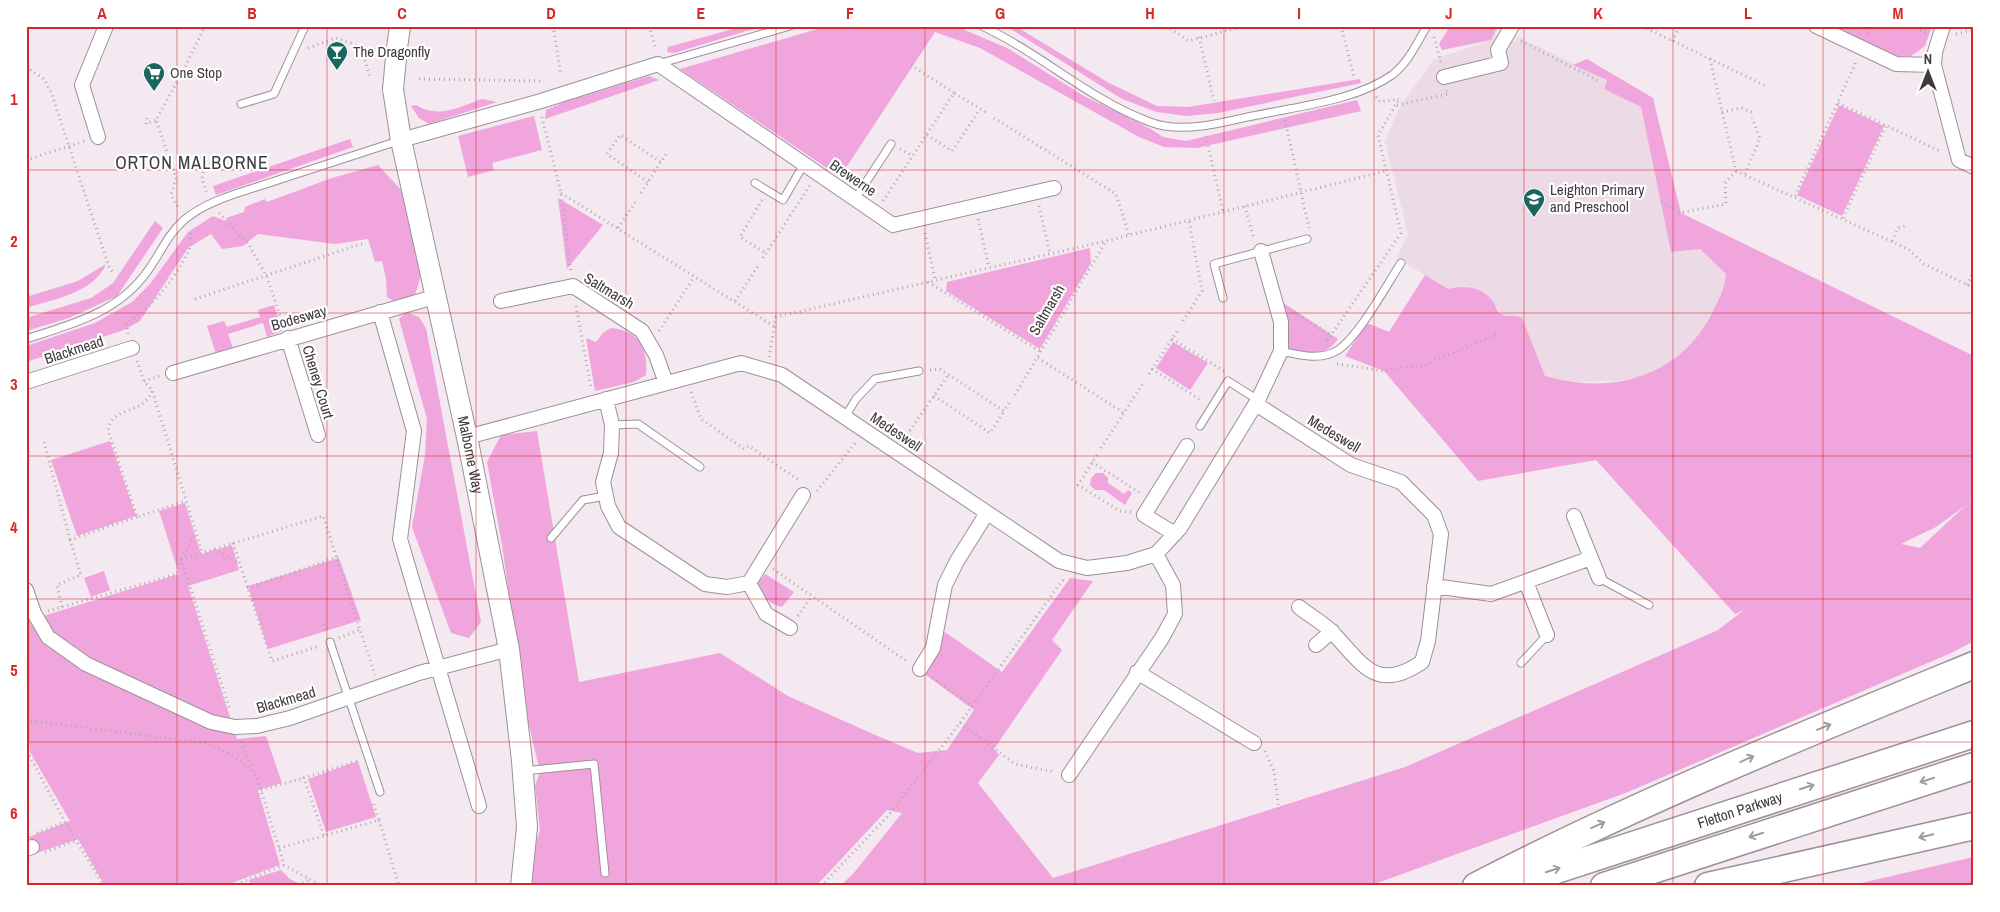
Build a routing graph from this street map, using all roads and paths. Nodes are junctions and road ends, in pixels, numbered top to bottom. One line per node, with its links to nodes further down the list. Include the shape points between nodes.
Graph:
1 (106, 26): 59 (street, via 82,85)
2 (205, 26): 30 (path)
3 (305, 26): 21 (lane)
4 (400, 26): 60 (street, Malborne Way, bridge, via 393,89)
5 (553, 26): 32 (path)
6 (649, 26): 23 (path)
7 (790, 26): 25 (lane)
8 (982, 26): 57 (lane, via 1006,37 1128,112 1151,122 1176,127)
9 (1166, 26): 19 (path, via 1189,42)
10 (1244, 26): 19 (path)
11 (1341, 26): 33 (path)
12 (1427, 26): 47 (lane, via 1411,54 1393,74 1371,87)
13 (1642, 26): 20 (path)
14 (1680, 26): 20 (path)
15 (1816, 26): 22 (street)
16 (1872, 26): 22 (path)
17 (1943, 26): 27 (street)
18 (1510, 30): 34 (street, via 1498,50 1501,63); 39 (path)
19 (1199, 37): 43 (path)
20 (1672, 42): 24 (path)
21 (299, 43): 35 (path, via 308,48 336,38 361,47); 45 (lane, via 274,94)
22 (1862, 48): 27 (street, via 1896,64); 31 (path)
23 (656, 49)
24 (1710, 59): 40 (path); 50 (path)
25 (658, 64): 60 (street); 68 (street, Brewerne)
26 (911, 65): 41 (path)
27 (1934, 65): 66 (street)
28 (26, 68): 62 (path, via 44,79)
29 (1846, 70): 31 (path)
30 (183, 71)
31 (1852, 72): 44 (path)
32 (562, 75)
33 (1354, 77)
34 (1444, 77)
35 (370, 78)
36 (419, 79): 37 (path)
37 (542, 80)
38 (177, 82): 55 (path)
39 (1601, 82)
40 (1766, 86)
41 (954, 93): 46 (path); 58 (path)
42 (1400, 99): 70 (path, via 1378,135)
43 (1214, 101)
44 (1838, 103): 56 (path); 84 (path)
45 (241, 104)
46 (980, 108): 49 (path); 58 (path, via 952,151)
47 (1283, 109): 57 (lane); 80 (path)
48 (541, 111): 81 (path)
49 (986, 112)
50 (1722, 112): 51 (path, via 1740,108); 71 (path)
51 (1754, 113)
52 (147, 118): 55 (path, via 146,124)
53 (994, 118): 98 (path, via 1116,194)
54 (1752, 118): 73 (path, via 1760,138)
55 (156, 120): 83 (path, via 176,178)
56 (1886, 125): 66 (path); 94 (path)
57 (1203, 126): 91 (path)
58 (927, 135): 92 (path)
59 (98, 137): 62 (path)
60 (401, 140): 88 (lane, via 241,192); 119 (street, Malborne Way)
61 (891, 144): 85 (lane)
62 (69, 146): 65 (path); 111 (path)
63 (666, 154): 67 (path)
64 (206, 157): 74 (path)
65 (26, 160)
66 (1959, 160): 69 (street)
67 (661, 162): 75 (path); 75 (path, via 620,135 607,154)
68 (804, 164): 72 (street, Brewerne); 78 (lane, via 783,200)
69 (1974, 167)
70 (1386, 171): 80 (path); 130 (path, via 1400,233)
71 (1736, 171): 73 (path); 87 (path, via 1725,183 1726,204 1679,213)
72 (817, 173): 85 (street, Brewerne); 104 (path)
73 (1745, 174): 84 (path)
74 (202, 179)
75 (648, 182): 82 (path)
76 (755, 183): 78 (lane)
77 (1054, 188): 79 (street, Brewerne)
78 (768, 190): 104 (path, via 740,237)
79 (1036, 192): 89 (street, Brewerne); 105 (path)
80 (1301, 192): 90 (path); 99 (path, via 1311,238)
81 (562, 193): 97 (path); 117 (path)
82 (641, 193)
83 (171, 195)
84 (1795, 196): 94 (path)
85 (855, 199): 92 (street, Brewerne)
86 (636, 201): 97 (path)
87 (1661, 202)
88 (211, 205): 112 (path, via 249,245); 132 (lane, via 185,219 149,270 123,299 84,321)
89 (975, 206): 93 (street, Brewerne); 109 (path)
90 (1245, 206): 91 (path); 103 (path)
91 (1223, 212): 95 (path)
92 (876, 213): 93 (street, Brewerne, via 892,225)
93 (921, 218): 114 (path)
94 (1843, 218): 101 (path)
95 (1189, 220): 98 (path); 126 (path, via 1202,291)
96 (1908, 226): 101 (path, via 1898,228)
97 (618, 228): 113 (path)
98 (1129, 235): 100 (path)
99 (1307, 239): 103 (lane)
100 (1106, 241): 105 (path); 136 (path, Saltmarsh)
101 (1892, 241): 116 (path, via 1908,248 1924,264)
102 (364, 243): 112 (path)
103 (1259, 252): 120 (lane, via 1214,264); 122 (street)
104 (766, 254): 106 (path)
105 (1050, 254): 109 (path)
106 (763, 258)
107 (1401, 263): 138 (lane, via 1358,329 1337,350)
108 (758, 266): 124 (path)
109 (989, 267): 114 (path)
110 (1974, 271): 116 (path)
111 (113, 272)
112 (267, 276): 121 (path); 131 (path)
113 (694, 276): 124 (path); 134 (path)
114 (935, 279): 115 (path)
115 (927, 281): 127 (path, via 776,317); 136 (path)
116 (1967, 285): 118 (path)
117 (573, 286): 123 (street, Saltmarsh); 134 (street, Saltmarsh, via 642,331); 153 (path)
118 (1974, 288)
119 (434, 297): 125 (street, Bodesway); 167 (street, Malborne Way)
120 (1223, 298)
121 (195, 299)
122 (1275, 300): 130 (path); 137 (street, via 1281,322)
123 (501, 301)
124 (735, 301): 127 (path)
125 (380, 312): 131 (street, Bodesway); 216 (street, via 414,430 400,539)
126 (1183, 322)
127 (775, 327): 142 (path)
128 (1178, 330): 133 (path)
129 (1496, 334): 140 (path, via 1420,367 1384,371)
130 (1331, 336): 138 (path)
131 (288, 338): 144 (street, Bodesway); 166 (street, Cheney Court)
132 (26, 339)
133 (1172, 339): 141 (path); 151 (path, via 1240,381)
134 (650, 344): 150 (street, Saltmarsh)
135 (132, 348): 148 (street, Blackmead)
136 (1041, 352): 139 (path, Saltmarsh)
137 (1280, 354): 138 (lane); 157 (street, Medeswell)
138 (1320, 355)
139 (1038, 358): 154 (path, Saltmarsh); 161 (path)
140 (1327, 362)
141 (1152, 369): 146 (path); 159 (path)
142 (766, 370): 147 (street, Medeswell, via 741,364); 162 (street, Medeswell, via 782,375)
143 (919, 371): 145 (path, via 940,369); 162 (lane, via 875,380 856,399)
144 (173, 373)
145 (948, 374): 155 (path); 160 (path)
146 (1149, 374)
147 (687, 378): 150 (street, Medeswell); 175 (path, via 701,419 744,449 749,446 804,484)
148 (26, 382)
149 (1144, 382): 161 (path)
150 (666, 383): 156 (street, Medeswell)
151 (1237, 387): 157 (lane); 159 (lane, via 1228,381)
152 (152, 390): 182 (path, via 142,406 116,416 108,430)
153 (592, 391)
154 (1014, 395)
155 (934, 396): 160 (path, via 990,433); 171 (path)
156 (606, 399): 163 (street); 167 (street, Medeswell)
157 (1257, 402): 184 (street, Medeswell); 199 (street, Medeswell, via 1351,465 1401,482 1434,515 1441,534)
158 (1009, 403): 160 (path)
159 (1211, 407): 164 (lane)
160 (1004, 411)
161 (1124, 413): 170 (path)
162 (845, 417): 165 (street, Medeswell)
163 (612, 425): 174 (lane, via 638,424); 176 (street, via 611,453 602,482)
164 (1200, 426)
165 (865, 430): 171 (street, Medeswell); 175 (path, via 810,500)
166 (318, 435)
167 (467, 437): 213 (street, Malborne Way)
168 (44, 442): 186 (path)
169 (1187, 446): 178 (street)
170 (1102, 448)
171 (896, 452): 179 (street, Medeswell)
172 (1097, 455): 173 (path)
173 (1092, 462): 178 (path); 180 (path, via 1078,485 1120,511)
174 (700, 467)
175 (803, 495): 194 (street)
176 (606, 496): 185 (lane, via 583,500); 198 (street, via 619,527 705,584 727,587)
177 (186, 501): 182 (path)
178 (1153, 501): 180 (street)
179 (988, 513): 195 (street, Medeswell, via 1059,562); 217 (street, via 945,585 933,648)
180 (1144, 514): 184 (street)
181 (1574, 516): 191 (street)
182 (137, 517): 186 (path)
183 (196, 533): 192 (path)
184 (1175, 534): 189 (street, Medeswell)
185 (551, 538)
186 (70, 540): 204 (path, via 81,575 57,585)
187 (233, 543): 188 (path); 190 (path, via 323,516); 193 (path)
188 (214, 549): 192 (path); 193 (path)
189 (1156, 554): 195 (street, Medeswell, via 1127,563 1087,568); 218 (street, via 1173,584 1174,614 1162,638)
190 (338, 556): 200 (path); 208 (path)
191 (1591, 558): 196 (street); 197 (street)
192 (182, 559): 204 (path, via 177,574); 224 (path)
193 (238, 562): 200 (path)
194 (762, 562): 198 (street); 202 (path)
195 (1073, 566): 221 (path)
196 (1599, 578): 203 (lane)
197 (1526, 582): 199 (street, via 1491,594); 210 (street)
198 (749, 583): 207 (street, via 766,614)
199 (1434, 586): 209 (street, Medeswell, via 1422,662 1405,674 1381,676 1363,667)
200 (247, 588): 211 (path, via 272,661)
201 (26, 590): 206 (street, Blackmead)
202 (812, 596): 207 (path); 217 (path)
203 (1649, 605)
204 (62, 607): 206 (path)
205 (1299, 607): 209 (street, Medeswell)
206 (34, 613): 224 (street, Blackmead, via 48,637 86,664 211,722)
207 (790, 628)
208 (359, 630): 211 (path); 219 (path)
209 (1332, 631): 212 (street)
210 (1546, 635): 214 (lane)
211 (330, 642): 220 (lane)
212 (1316, 645)
213 (509, 649): 216 (street, Blackmead); 232 (street, Malborne Way)
214 (1522, 663)
215 (1974, 665): 257 (highway, one-way to 215, via 1570,837 1778,745)
216 (439, 667): 219 (street, Blackmead); 237 (street)
217 (920, 669): 221 (path)
218 (1137, 672): 227 (street); 233 (street)
219 (379, 688): 220 (street, Blackmead)
220 (349, 698): 224 (street, Blackmead, via 257,726); 229 (lane)
221 (973, 706): 223 (path)
222 (26, 720): 231 (path, via 204,744 222,749)
223 (960, 723): 233 (path, via 1015,764); 256 (path, via 888,816)
224 (235, 727): 231 (path)
225 (1974, 734): 258 (highway, Fletton Parkway, one-way to 225)
226 (26, 736): 228 (path)
227 (1254, 744): 238 (path, via 1268,752)
228 (27, 753): 240 (path)
229 (369, 758): 234 (path); 236 (lane)
230 (1974, 766): 259 (highway, Fletton Parkway, one-way to 259)
231 (254, 772): 235 (path)
232 (523, 772): 247 (lane, via 594,764); 255 (street, Malborne Way, via 527,827)
233 (1068, 775)
234 (304, 778): 235 (path); 242 (path)
235 (261, 790): 245 (path)
236 (380, 792): 239 (path, via 372,798)
237 (479, 806)
238 (1279, 811)
239 (379, 820): 242 (path); 254 (path)
240 (65, 822): 243 (path); 244 (path)
241 (1974, 826): 260 (highway, one-way to 260)
242 (324, 836): 245 (path)
243 (78, 840): 244 (path); 250 (path)
244 (32, 846)
245 (279, 848): 246 (path)
246 (284, 865): 248 (path); 249 (path)
247 (605, 873)
248 (310, 880): 252 (path); 253 (path)
249 (241, 884): 251 (path)
250 (104, 886)
251 (232, 886)
252 (293, 886)
253 (322, 886)
254 (399, 886)
255 (521, 886)
256 (822, 886)
257 (1476, 886)
258 (1507, 886)
259 (1604, 886)
260 (1708, 886)

